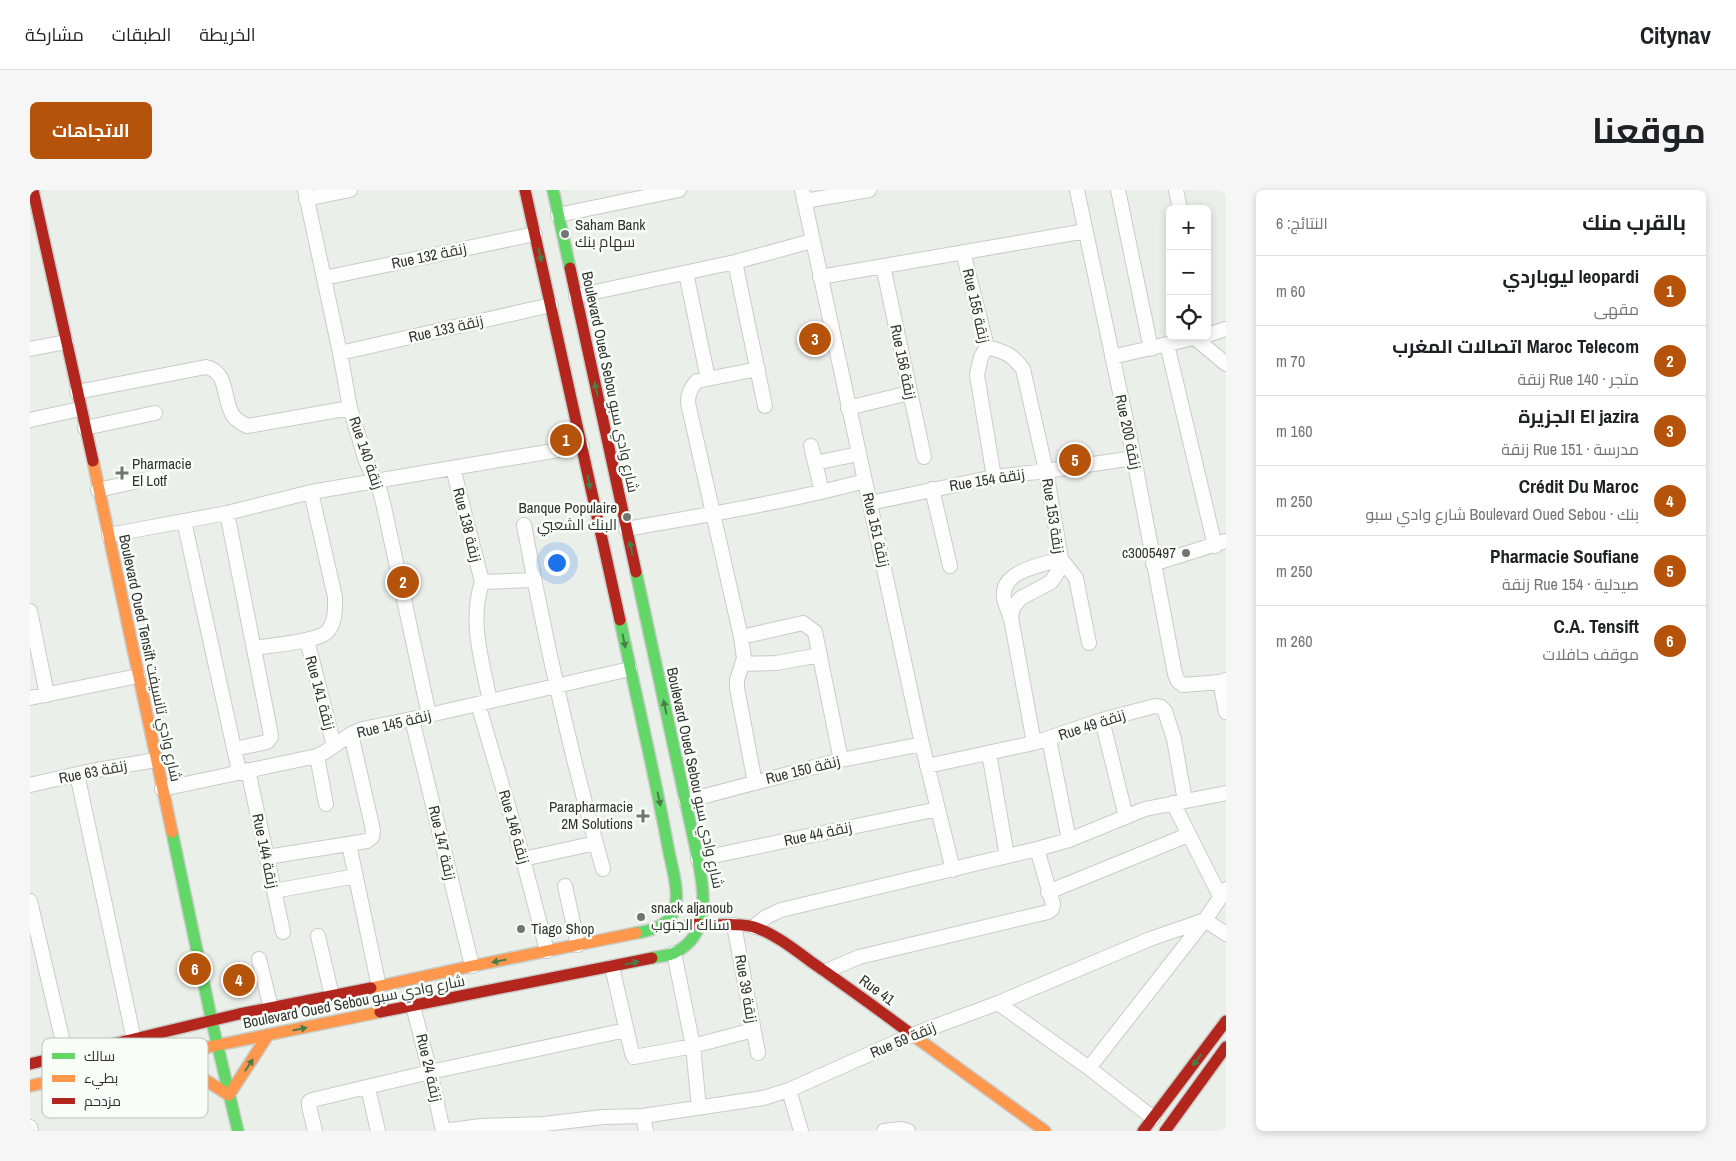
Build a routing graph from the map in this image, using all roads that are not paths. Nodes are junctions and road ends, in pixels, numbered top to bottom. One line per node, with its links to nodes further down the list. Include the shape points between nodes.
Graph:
1 (33, 190): 29 (street, Boulevard Oued Tensift شارع وادي تانسيفت)
2 (350, 190): 10 (street)
3 (526, 190): 15 (street)
4 (553, 190): 13 (street, Boulevard Oued Sebou شارع وادي سبو)
5 (679, 190): 13 (street)
6 (869, 190): 11 (street)
7 (1077, 190): 14 (street, Rue 200 زنقة)
8 (1118, 190): 33 (street)
9 (1176, 190): 12 (street)
10 (306, 194): 22 (street, Rue 140 زنقة)
11 (803, 196): 16 (street, Rue 151 زنقة)
12 (1179, 205)
13 (558, 214): 23 (street, Boulevard Oued Sebou شارع وادي سبو)
14 (1086, 231): 17 (street); 35 (street, Rue 200 زنقة)
15 (535, 234): 22 (street, Rue 132 زنقة); 24 (street, one-way to 24)
16 (812, 241): 18 (street); 21 (street, Rue 151 زنقة)
17 (963, 252): 19 (street); 31 (street, Rue 155 زنقة)
18 (735, 262): 20 (street); 37 (street)
19 (883, 266): 21 (street); 40 (street, Rue 156 زنقة)
20 (686, 273): 23 (street); 38 (street)
21 (820, 276): 43 (street, Rue 151 زنقة)
22 (324, 278): 34 (street, Rue 140 زنقة)
23 (576, 296): 69 (street, Boulevard Oued Sebou شارع وادي سبو, one-way to 23)
24 (551, 305): 34 (street, Rue 133 زنقة); 48 (street)
25 (1226, 329): 26 (street)
26 (1211, 333)
27 (1184, 340): 30 (street)
28 (1205, 340): 36 (street)
29 (66, 342): 32 (street); 39 (street, Boulevard Oued Tensift شارع وادي تانسيفت)
30 (1167, 344): 33 (street); 71 (street)
31 (988, 347): 55 (street, Rue 153 زنقة, via 1013,357 1023,370); 57 (street, Rue 155 زنقة, via 976,375)
32 (30, 349)
33 (1151, 349): 35 (street)
34 (340, 353): 42 (street, Rue 140 زنقة)
35 (1112, 357): 52 (street, Rue 200 زنقة)
36 (1226, 364)
37 (758, 370): 38 (street); 41 (street)
38 (708, 379): 66 (street, via 698,381 692,387 688,403)
39 (77, 392): 42 (street, via 206,368 219,375 233,416 248,426); 44 (street, Boulevard Oued Tensift شارع وادي تانسيفت)
40 (909, 393): 43 (street); 51 (street, Rue 156 زنقة)
41 (765, 406)
42 (350, 408): 58 (street, Rue 140 زنقة, via 366,461)
43 (848, 408): 50 (street, Rue 151 زنقة)
44 (80, 409): 46 (street); 47 (street, Boulevard Oued Tensift شارع وادي تانسيفت)
45 (155, 413): 47 (street)
46 (30, 420)
47 (85, 428): 60 (street, Boulevard Oued Tensift شارع وادي تانسيفت)
48 (582, 446): 54 (street); 85 (street, one-way to 85)
49 (811, 446): 53 (street)
50 (858, 454): 53 (street); 59 (street, Rue 151 زنقة)
51 (924, 457)
52 (1134, 458): 55 (street, Rue 154 زنقة); 73 (street, Rue 200 زنقة)
53 (815, 463): 63 (street)
54 (453, 468): 58 (street); 76 (street, Rue 138 زنقة)
55 (1046, 472): 57 (street, Rue 154 زنقة); 72 (street, Rue 153 زنقة)
56 (156, 477): 60 (street)
57 (994, 477): 61 (street, Rue 154 زنقة)
58 (376, 481): 62 (street); 93 (street, Rue 140 زنقة)
59 (865, 481): 63 (street); 64 (street, Rue 151 زنقة)
60 (98, 490): 70 (street, Boulevard Oued Tensift شارع وادي تانسيفت)
61 (932, 490): 64 (street, Rue 154 زنقة); 74 (street)
62 (311, 492): 65 (street); 80 (street, via 335,597 335,612 327,632)
63 (822, 492): 66 (street)
64 (870, 503): 99 (street, Rue 151 زنقة)
65 (227, 513): 67 (street); 82 (street)
66 (712, 514): 69 (street); 79 (street)
67 (184, 521): 70 (street); 101 (street, Rue 144 زنقة)
68 (524, 525): 75 (street)
69 (626, 528): 113 (street, Boulevard Oued Sebou شارع وادي سبو, one-way to 69)
70 (109, 535): 86 (street, Boulevard Oued Tensift شارع وادي تانسيفت)
71 (1220, 543): 73 (street)
72 (1061, 559): 78 (street, Rue 153 زنقة, via 1051,582 1021,598 1013,607); 78 (street, via 1015,574 1007,581 1004,597); 81 (street, via 1076,578)
73 (1153, 564): 87 (street, Rue 200 زنقة, via 1178,681 1182,685)
74 (950, 566)
75 (534, 580): 76 (street); 88 (street)
76 (482, 582): 91 (street, Rue 146 زنقة, via 475,613)
77 (30, 611): 89 (street)
78 (1011, 618): 98 (street)
79 (741, 637): 83 (street, via 803,623 815,632); 84 (street)
80 (306, 640): 82 (street); 100 (street, Rue 141 زنقة)
81 (1089, 643)
82 (255, 648): 101 (street, via 270,737 267,742)
83 (820, 656): 84 (street); 105 (street)
84 (742, 664): 109 (street, via 737,688)
85 (630, 669): 88 (street, Rue 145 زنقة); 135 (street, one-way to 135, via 676,892 677,904)
86 (138, 676): 89 (street); 104 (street, Boulevard Oued Tensift شارع وادي تانسيفت)
87 (1223, 681): 92 (street)
88 (557, 686): 91 (street, Rue 145 زنقة); 120 (street)
89 (47, 695): 90 (street)
90 (30, 698)
91 (484, 703): 93 (street, Rue 145 زنقة); 125 (street, Rue 146 زنقة)
92 (1226, 712)
93 (429, 716): 94 (street, Rue 145 زنقة)
94 (412, 719): 96 (street, Rue 145 زنقة); 147 (street, Rue 147 زنقة)
95 (1102, 720): 97 (street, Rue 49 زنقة); 114 (street, Rue 49 زنقة, via 1154,706 1166,711 1174,739); 117 (street)
96 (351, 734): 100 (street, Rue 145 زنقة); 121 (street, Rue 141 زنقة, via 373,830 367,841)
97 (1049, 738): 98 (street, Rue 49 زنقة); 119 (street)
98 (1034, 743): 102 (street, Rue 49 زنقة)
99 (922, 744): 105 (street, Rue 150 زنقة); 106 (street, Rue 151 زنقة)
100 (334, 746): 103 (street, Rue 145 زنقة)
101 (234, 749): 107 (street, Rue 144 زنقة)
102 (989, 753): 106 (street, Rue 49 زنقة); 123 (street)
103 (317, 756): 107 (street, Rue 145 زنقة); 115 (street)
104 (156, 760): 108 (street, Rue 63 زنقة); 111 (street, Boulevard Oued Tensift شارع وادي تانسيفت)
105 (841, 760): 109 (street, Rue 150 زنقة)
106 (927, 766): 116 (street, Rue 151 زنقة)
107 (244, 770): 111 (street, Rue 145 زنقة); 124 (street, Rue 144 زنقة)
108 (77, 774): 110 (street, Rue 63 زنقة); 162 (street)
109 (755, 783): 113 (street, Rue 150 زنقة)
110 (30, 785)
111 (162, 789): 156 (street, Boulevard Oued Tensift شارع وادي تانسيفت)
112 (1226, 793): 114 (street)
113 (686, 801): 126 (street, Boulevard Oued Sebou شارع وادي سبو)
114 (1179, 802): 117 (street); 118 (street)
115 (326, 804)
116 (938, 809): 126 (street, Rue 44 زنقة); 128 (street, Rue 151 زنقة)
117 (1126, 817): 119 (street)
118 (1188, 835): 132 (street); 133 (street)
119 (1069, 840): 122 (street)
120 (596, 843): 125 (street); 127 (street)
121 (349, 844): 124 (street); 129 (street)
122 (1037, 850): 123 (street); 132 (street)
123 (1007, 856): 128 (street)
124 (267, 857): 131 (street, Rue 144 زنقة)
125 (523, 859): 144 (street, Rue 146 زنقة)
126 (698, 859): 138 (street, Boulevard Oued Sebou شارع وادي سبو, via 704,891)
127 (603, 869)
128 (953, 870): 139 (street, via 781,910)
129 (356, 876): 131 (street); 150 (street)
130 (565, 886): 143 (street)
131 (274, 890): 140 (street, Rue 144 زنقة)
132 (1048, 892): 149 (street, via 1052,904 1048,912 859,957)
133 (1223, 892): 136 (street)
134 (30, 901): 161 (street)
135 (673, 915): 138 (street, Rue 41); 143 (street, Boulevard Oued Sebou شارع وادي سبو, via 653,930)
136 (1205, 920): 141 (street); 152 (street, Rue 59 زنقة, via 1150,939); 169 (street)
137 (734, 925): 138 (street, Rue 41); 139 (street, Rue 41); 158 (street, Rue 39 زنقة)
138 (700, 926): 145 (street, Boulevard Oued Sebou شارع وادي سبو, via 693,939)
139 (754, 927): 149 (street, Rue 41, via 782,941)
140 (283, 932)
141 (1226, 934)
142 (318, 936): 151 (street)
143 (578, 945): 144 (street, Boulevard Oued Sebou شارع وادي سبو)
144 (547, 951): 147 (street, Boulevard Oued Sebou شارع وادي سبو, one-way to 147)
145 (674, 953): 148 (street, Boulevard Oued Sebou شارع وادي سبو, one-way to 145); 165 (street)
146 (259, 959): 154 (street)
147 (472, 966): 150 (street, Boulevard Oued Sebou شارع وادي سبو)
148 (612, 967): 153 (street, Boulevard Oued Sebou شارع وادي سبو); 157 (street)
149 (826, 971): 160 (street, Rue 41)
150 (379, 987): 151 (street, Boulevard Oued Sebou شارع وادي سبو)
151 (332, 996): 154 (street, Boulevard Oued Sebou شارع وادي سبو)
152 (998, 1003): 160 (street, Rue 59 زنقة); 169 (street)
153 (413, 1006): 159 (street, Boulevard Oued Sebou شارع وادي سبو, one-way to 153); 170 (street, Rue 24 زنقة)
154 (271, 1008): 156 (street, Boulevard Oued Sebou شارع وادي سبو)
155 (1226, 1021): 177 (street, one-way to 177)
156 (212, 1022): 163 (street, Boulevard Oued Sebou شارع وادي سبو); 164 (street, Boulevard Oued Tensift شارع وادي تانسيفت)
157 (626, 1030): 165 (street, via 634,1056); 170 (street)
158 (753, 1030): 165 (street); 168 (street, Rue 39 زنقة)
159 (268, 1035): 164 (street, Boulevard Oued Sebou شارع وادي سبو); 174 (street, one-way to 159)
160 (912, 1035): 173 (street, Rue 59 زنقة); 180 (street, Rue 41)
161 (62, 1038)
162 (134, 1038)
163 (143, 1038)
164 (218, 1045): 166 (street, Boulevard Oued Sebou شارع وادي سبو); 174 (street, Boulevard Oued Tensift شارع وادي تانسيفت)
165 (693, 1046): 175 (street)
166 (208, 1047)
167 (1226, 1047): 190 (street)
168 (758, 1053)
169 (1089, 1068): 177 (street)
170 (430, 1072): 172 (street); 184 (street, Rue 24 زنقة)
171 (208, 1082): 174 (street)
172 (368, 1088): 182 (street, via 309,1102); 183 (street)
173 (789, 1090): 175 (street, Rue 59 زنقة, via 763,1098); 186 (street)
174 (229, 1095): 181 (street, Boulevard Oued Tensift شارع وادي تانسيفت)
175 (699, 1108): 176 (street, Rue 59 زنقة)
176 (643, 1116): 178 (street, Rue 59 زنقة, via 604,1117); 185 (street)
177 (1153, 1118): 189 (street)
178 (567, 1126): 179 (street, Rue 59 زنقة, via 544,1124)
179 (506, 1128): 184 (street, Rue 59 زنقة)
180 (1044, 1130)
181 (238, 1131)
182 (315, 1131)
183 (378, 1131)
184 (443, 1131)
185 (646, 1131)
186 (801, 1131)
187 (884, 1131): 188 (street)
188 (908, 1131)
189 (1142, 1131)
190 (1165, 1131)

